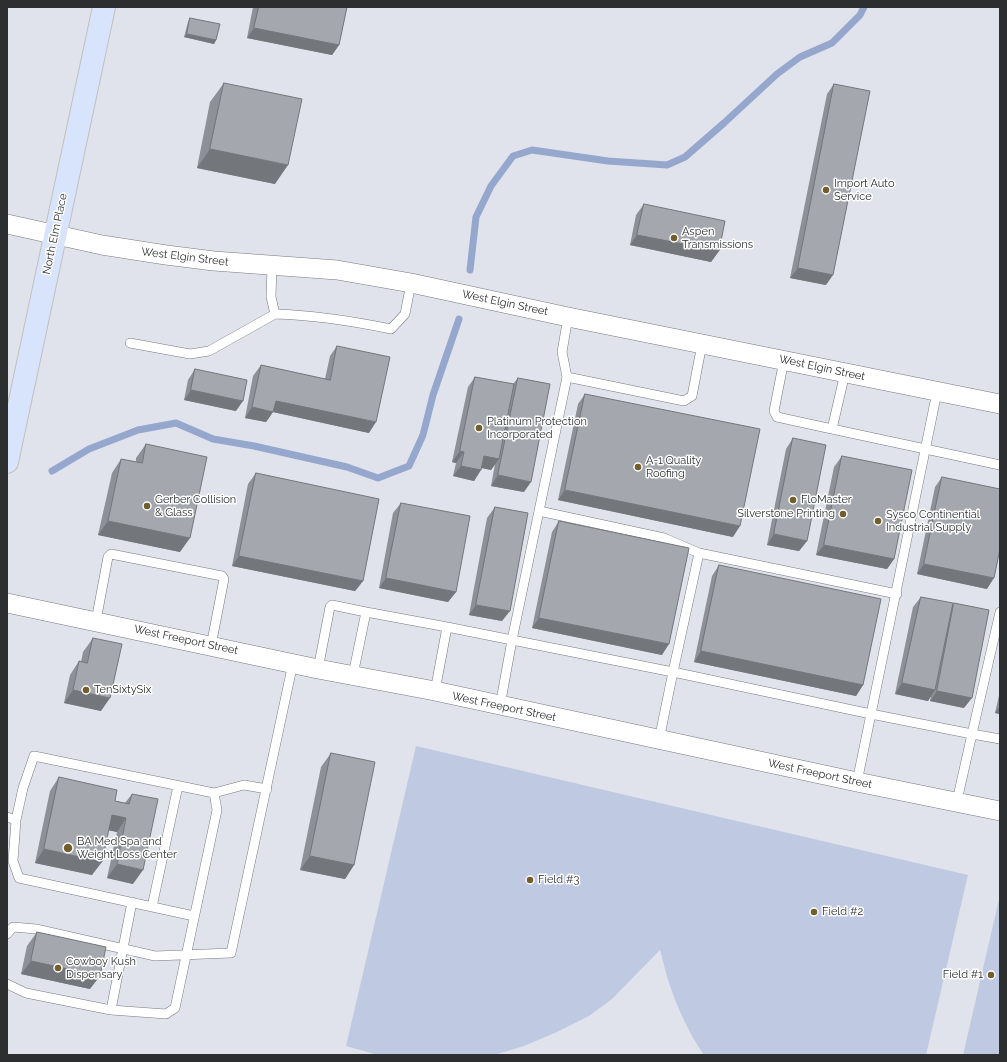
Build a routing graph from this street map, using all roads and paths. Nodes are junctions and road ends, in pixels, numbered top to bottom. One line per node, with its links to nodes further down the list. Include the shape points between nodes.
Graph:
1 (104, 7): 3 (main road, North Elm Place)
2 (7, 224): 3 (street, West Elgin Street)
3 (54, 235): 4 (street, West Elgin Street, via 166,255); 15 (main road, North Elm Place)
4 (272, 266): 5 (street, West Elgin Street, via 337,270); 6 (lane, via 271,297)
5 (411, 283): 6 (lane, via 405,314 391,329 330,318); 7 (street, West Elgin Street)
6 (275, 314): 8 (lane, via 209,351 190,354)
7 (568, 317): 9 (street, West Elgin Street); 12 (lane, via 562,352)
8 (130, 343)
9 (702, 344): 10 (street, West Elgin Street); 12 (lane, via 692,396 684,401)
10 (784, 360): 11 (street, West Elgin Street); 16 (lane, via 774,411 777,417)
11 (845, 373): 13 (street, West Elgin Street); 16 (lane)
12 (567, 377): 20 (lane)
13 (938, 392): 14 (street, West Elgin Street); 17 (lane)
14 (1000, 404)
15 (12, 418): 18 (main road, North Elm Place)
16 (832, 429): 17 (lane)
17 (926, 449): 19 (lane); 22 (lane)
18 (7, 462)
19 (1000, 466)
20 (539, 511): 21 (lane, via 664,538); 28 (lane)
21 (699, 553): 22 (lane); 32 (lane)
22 (897, 594): 36 (lane)
23 (7, 603): 26 (street, West Freeport Street)
24 (366, 612): 27 (lane); 31 (lane, via 332,605 330,607); 33 (lane)
25 (1000, 612): 37 (lane)
26 (96, 620): 29 (street, West Freeport Street); 29 (lane, via 108,557 111,554 222,576 224,579)
27 (447, 627): 28 (lane); 34 (lane)
28 (512, 640): 32 (lane); 35 (lane)
29 (210, 646): 30 (street, West Freeport Street)
30 (293, 663): 31 (street, West Freeport Street); 42 (lane)
31 (318, 669): 33 (street, West Freeport Street)
32 (673, 672): 36 (lane); 39 (lane)
33 (353, 675): 34 (street, West Freeport Street)
34 (435, 692): 35 (street, West Freeport Street)
35 (500, 706): 39 (street, West Freeport Street)
36 (871, 714): 37 (lane); 40 (lane)
37 (972, 734): 38 (lane); 44 (lane)
38 (1000, 739)
39 (659, 740): 40 (street, West Freeport Street)
40 (857, 782): 44 (street, West Freeport Street)
41 (178, 786): 43 (lane); 47 (lane, via 34,756); 49 (lane)
42 (267, 789): 43 (lane, via 244,785); 53 (lane, via 231,953)
43 (214, 793): 50 (lane, via 218,810)
44 (957, 801): 45 (street, West Freeport Street)
45 (1000, 811)
46 (7, 818): 47 (lane)
47 (16, 820): 48 (lane, via 13,861 19,878)
48 (132, 902): 49 (lane); 52 (lane)
49 (152, 907): 50 (lane)
50 (194, 916): 53 (lane)
51 (7, 934): 52 (lane, via 13,927 36,929)
52 (123, 949): 53 (lane, via 155,956); 55 (lane)
53 (186, 955): 55 (lane, via 174,1008 166,1014)
54 (7, 984): 55 (lane, via 26,993)
55 (111, 1010)

